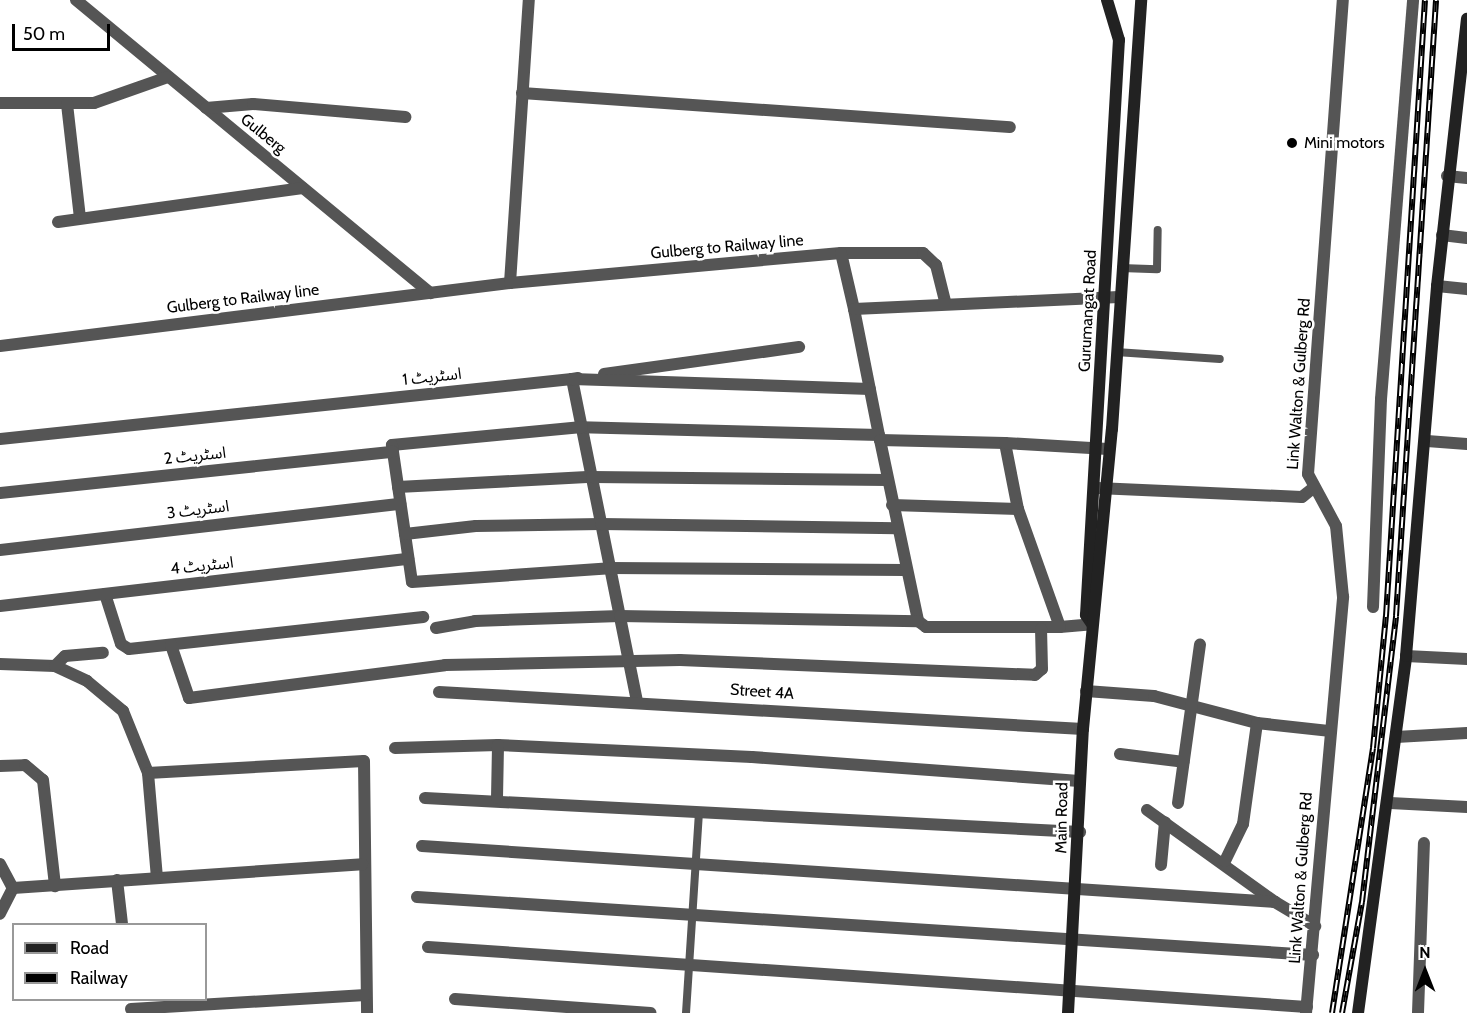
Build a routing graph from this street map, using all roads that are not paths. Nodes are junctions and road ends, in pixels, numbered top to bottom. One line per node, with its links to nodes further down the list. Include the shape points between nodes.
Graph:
1 (76, 0): 9 (street, Gulberg)
2 (529, 0): 10 (street)
3 (1107, 0): 32 (street, Gurumangat Road, via 1119,40)
4 (1141, 0): 27 (street)
5 (1343, 0): 54 (street, Link Walton & Gulberg Rd, via 1308,474)
6 (1413, 0): 68 (street, via 1381,399)
7 (1467, 19): 8 (street)
8 (1464, 51): 15 (street)
9 (168, 77): 12 (street, via 94,103); 13 (street, Gulberg)
10 (522, 93): 17 (street); 28 (street)
11 (0, 103): 12 (street)
12 (67, 104): 21 (street)
13 (206, 108): 14 (street, via 253,104); 20 (street, Gulberg)
14 (405, 117)
15 (1453, 118): 16 (street); 18 (street)
16 (1467, 119)
17 (1010, 127)
18 (1447, 176): 19 (street); 24 (street)
19 (1467, 178)
20 (303, 188): 21 (street); 31 (street, Gulberg)
21 (80, 218): 22 (street)
22 (58, 222)
23 (1158, 230): 27 (lane, via 1157,269)
24 (1442, 235): 25 (street); 29 (street)
25 (1467, 238)
26 (841, 253): 28 (street, Gulberg to Railway line); 34 (street, Gulberg to Railway line, via 923,253 936,265); 35 (street)
27 (1121, 268): 33 (street)
28 (510, 283): 31 (street, Gulberg to Railway line)
29 (1437, 286): 30 (street); 45 (street)
30 (1467, 289)
31 (430, 293): 36 (street, Gulberg to Railway line)
32 (1104, 295): 33 (street); 34 (street); 48 (street, Gurumangat Road)
33 (1119, 297): 38 (street)
34 (945, 302): 35 (street)
35 (854, 309): 41 (street)
36 (0, 346)
37 (799, 347): 40 (street)
38 (1116, 352): 39 (lane); 48 (street)
39 (1220, 359)
40 (572, 379): 41 (street, اسٹریٹ 1); 42 (street); 44 (street, اسٹریٹ 1)
41 (870, 389): 43 (street)
42 (582, 428): 43 (street); 49 (street, via 396,442); 50 (street)
43 (879, 437): 46 (street); 51 (street)
44 (0, 439)
45 (1427, 441): 47 (street); 79 (street)
46 (1005, 443): 48 (street); 58 (street)
47 (1467, 444)
48 (1103, 448): 53 (street, Main Road)
49 (393, 452): 52 (street); 55 (street, اسٹریٹ 2)
50 (592, 477): 51 (street); 52 (street); 59 (street)
51 (888, 480): 57 (street)
52 (398, 487): 56 (street)
53 (1101, 488): 54 (street, via 1302,497); 72 (street, Main Road)
54 (1312, 489): 90 (street, Link Walton & Gulberg Rd, via 1336,526 1343,597)
55 (0, 493)
56 (400, 504): 61 (street); 62 (street, اسٹریٹ 3)
57 (892, 505): 58 (street); 60 (street)
58 (1018, 508): 73 (street)
59 (602, 524): 60 (street); 61 (street, via 476,526); 64 (street)
60 (897, 528): 65 (street)
61 (405, 534): 63 (street)
62 (0, 549)
63 (408, 559): 64 (street, via 412,582); 66 (street, اسٹریٹ 4)
64 (610, 568): 65 (street); 69 (street)
65 (905, 570): 71 (street)
66 (105, 594): 67 (street, اسٹریٹ 4); 76 (street, via 124,648)
67 (0, 606)
68 (1373, 607)
69 (620, 616): 71 (street); 74 (street); 81 (street)
70 (423, 617): 76 (street)
71 (918, 621): 75 (street, via 926,627)
72 (1092, 624): 73 (street); 84 (street, Main Road)
73 (1060, 627): 75 (street)
74 (436, 628)
75 (1041, 629): 81 (street, via 1042,669 1035,675)
76 (171, 645): 81 (street, via 189,698 445,665)
77 (1200, 645): 87 (street)
78 (103, 653): 83 (street, via 65,657)
79 (1406, 657): 80 (street); 92 (street)
80 (1467, 659)
81 (629, 662): 86 (street)
82 (0, 664): 83 (street)
83 (56, 666): 98 (street, via 87,681 123,711)
84 (1086, 691): 87 (street, via 1154,696); 89 (street, Main Road)
85 (439, 692): 86 (street, Street 4A)
86 (637, 700): 89 (street, Street 4A)
87 (1193, 706): 88 (street); 96 (street)
88 (1257, 723): 90 (street); 111 (street, via 1243,824)
89 (1083, 729): 99 (street, Main Road)
90 (1329, 731): 126 (street, Link Walton & Gulberg Rd)
91 (1467, 733): 92 (street)
92 (1396, 737): 103 (street)
93 (498, 745): 94 (street); 99 (street); 101 (street)
94 (395, 748)
95 (1120, 754): 96 (street)
96 (1185, 762): 102 (street)
97 (0, 766): 118 (street, via 25,765 43,780)
98 (148, 773): 114 (street, via 363,761 368,769); 116 (street)
99 (1079, 781): 108 (street, Main Road)
100 (425, 798): 101 (street)
101 (497, 798): 105 (street)
102 (1178, 803)
103 (1390, 803): 104 (street); 140 (street)
104 (1467, 807)
105 (699, 809): 108 (street); 112 (lane)
106 (1147, 810): 107 (street)
107 (1165, 822): 111 (street); 115 (street)
108 (1080, 832): 119 (street, Main Road)
109 (1424, 843): 141 (street)
110 (422, 846): 112 (street)
111 (1225, 861): 122 (street)
112 (696, 863): 119 (street); 124 (lane)
113 (0, 864): 120 (street)
114 (362, 864): 116 (street); 132 (street)
115 (1161, 866)
116 (157, 877): 117 (street)
117 (117, 880): 118 (street); 125 (street)
118 (56, 886): 120 (street)
119 (1076, 886): 122 (street); 127 (street, Main Road)
120 (13, 888): 123 (street)
121 (417, 897): 124 (street)
122 (1275, 902): 126 (street)
123 (0, 914)
124 (693, 914): 127 (street); 130 (lane)
125 (122, 923)
126 (1315, 926): 129 (street, Link Walton & Gulberg Rd)
127 (1073, 937): 129 (street); 131 (street, Main Road)
128 (428, 947): 130 (street)
129 (1312, 955): 135 (street, Link Walton & Gulberg Rd)
130 (690, 964): 131 (street); 138 (lane)
131 (1070, 988): 135 (street); 139 (street, Main Road)
132 (366, 995): 134 (street); 136 (street)
133 (455, 999): 137 (street)
134 (131, 1007)
135 (1307, 1010)
136 (367, 1013)
137 (651, 1013)
138 (686, 1013)
139 (1068, 1013)
140 (1358, 1013)
141 (1418, 1013)

